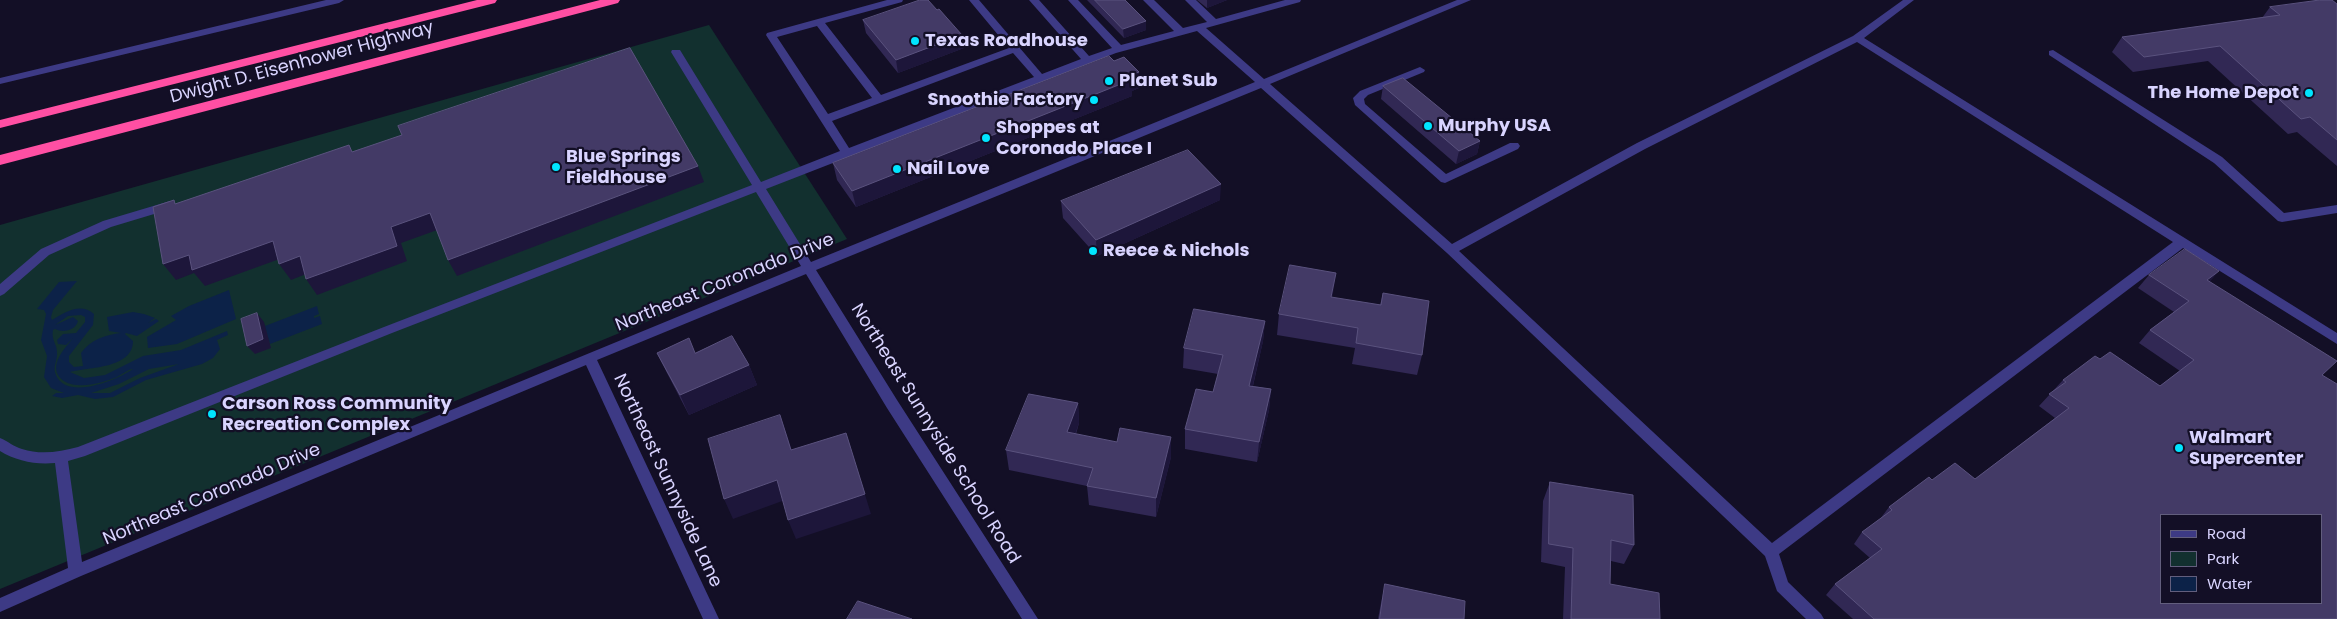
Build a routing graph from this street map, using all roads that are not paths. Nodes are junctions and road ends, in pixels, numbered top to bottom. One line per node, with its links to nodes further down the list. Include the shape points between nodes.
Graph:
1 (339, 0): 13 (street)
2 (492, 0): 31 (highway, Dwight D. Eisenhower Highway)
3 (614, 0): 34 (highway, Dwight D. Eisenhower Highway)
4 (898, 0): 15 (street)
5 (974, 0): 20 (street)
6 (1034, 0): 24 (street)
7 (1073, 0): 21 (street)
8 (1148, 0): 18 (street)
9 (1190, 0): 16 (street)
10 (1296, 0): 14 (street)
11 (1466, 0): 28 (street, Northeast Coronado Drive)
12 (1909, 0): 19 (street)
13 (326, 2): 27 (street)
14 (1274, 3): 16 (street)
15 (819, 22): 29 (street); 30 (street, via 771,35)
16 (1214, 23): 17 (street)
17 (1199, 27): 18 (street); 28 (street)
18 (1181, 32): 21 (street)
19 (1857, 38): 38 (street); 39 (street, via 1642,146)
20 (1015, 49): 26 (street); 29 (street)
21 (1119, 49): 24 (street)
22 (676, 52): 35 (street, Northeast Sunnyside School Road)
23 (2053, 53): 37 (street, via 2218,160 2282,218)
24 (1087, 60): 26 (street)
25 (1420, 70): 32 (street, via 1364,93 1358,98 1360,105 1445,179)
26 (1040, 78): 33 (street)
27 (0, 81)
28 (1261, 84): 39 (street); 40 (street, Northeast Coronado Drive)
29 (878, 99): 30 (street)
30 (826, 119): 33 (street)
31 (0, 124)
32 (1514, 146)
33 (847, 153): 35 (street)
34 (0, 160)
35 (759, 186): 40 (street, Northeast Sunnyside School Road); 45 (street, via 129,434)
36 (181, 202): 41 (street, via 107,224 45,252)
37 (2337, 209)
38 (2182, 242): 42 (street); 46 (street)
39 (1451, 250): 46 (street)
40 (810, 268): 43 (street, Northeast Coronado Drive); 50 (street, Northeast Sunnyside School Road, via 892,404)
41 (0, 292)
42 (2337, 339)
43 (589, 358): 47 (street, Northeast Coronado Drive); 49 (street, Northeast Sunnyside Lane)
44 (0, 444): 45 (street, via 37,459)
45 (60, 458): 47 (street)
46 (1771, 552): 51 (street, via 1782,586)
47 (76, 571): 48 (street, Northeast Coronado Drive)
48 (0, 605)
49 (711, 619)
50 (1030, 619)
51 (1816, 619)

